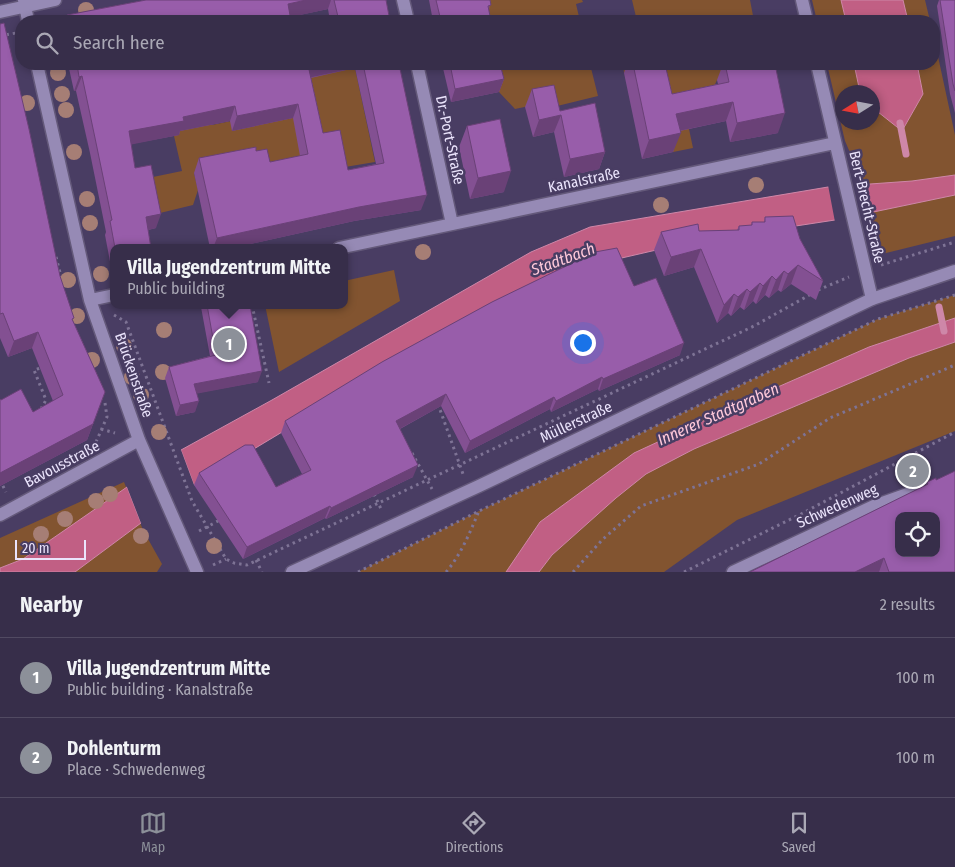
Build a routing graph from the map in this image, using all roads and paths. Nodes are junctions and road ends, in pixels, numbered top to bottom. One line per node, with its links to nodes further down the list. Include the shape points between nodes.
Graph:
1 (55, 0): 4 (street)
2 (403, 0): 6 (street)
3 (802, 0): 7 (street)
4 (24, 3): 5 (street)
5 (0, 12)
6 (407, 15)
7 (806, 15)
8 (2, 26): 10 (path)
9 (15, 33): 10 (path)
10 (2, 36): 11 (path)
11 (6, 42)
12 (39, 70): 26 (street, Brückenstraße)
13 (418, 70): 16 (street, Dr.-Port-Straße)
14 (818, 70): 15 (street, Bert-Brecht-Straße)
15 (835, 143): 16 (street, Kanalstraße); 20 (street, Bert-Brecht-Straße)
16 (452, 224): 18 (street, Kanalstraße)
17 (955, 242): 20 (path)
18 (348, 246)
19 (55, 255): 22 (path)
20 (865, 270): 25 (street, Bert-Brecht-Straße); 38 (path)
21 (955, 271): 25 (street, Müllerstraße)
22 (65, 293)
23 (110, 296): 26 (street)
24 (955, 296): 47 (path, via 878,319)
25 (872, 299): 42 (street, Müllerstraße)
26 (90, 300): 35 (street, Brückenstraße); 50 (path, via 126,322 188,490)
27 (253, 309): 30 (path)
28 (51, 364): 33 (path, via 34,370 46,400)
29 (955, 365): 59 (path, via 830,418 760,464 641,506 603,539)
30 (269, 383)
31 (104, 396): 36 (path, via 107,417)
32 (437, 399): 38 (path)
33 (41, 409)
34 (955, 432): 60 (path)
35 (140, 440): 48 (street, Bavousstraße); 52 (street, Brückenstraße)
36 (94, 446)
37 (409, 448): 39 (path)
38 (459, 465): 39 (path); 42 (path)
39 (427, 480): 45 (path); 46 (path)
40 (932, 484): 61 (street, Schwedenweg, via 874,506)
41 (370, 486): 45 (path)
42 (470, 490): 46 (street, Müllerstraße)
43 (6, 491): 44 (path)
44 (0, 495)
45 (378, 503): 51 (path); 53 (path)
46 (440, 504): 51 (street, Müllerstraße)
47 (479, 511): 57 (path); 58 (path)
48 (0, 516)
49 (224, 518): 50 (path)
50 (207, 527): 52 (path); 53 (path, via 226,559 247,564)
51 (391, 527): 56 (street, Müllerstraße)
52 (183, 540): 54 (street, Brückenstraße)
53 (256, 560): 55 (path)
54 (197, 572)
55 (262, 572)
56 (292, 572)
57 (358, 572)
58 (446, 572)
59 (573, 572)
60 (684, 572)
61 (733, 572)

